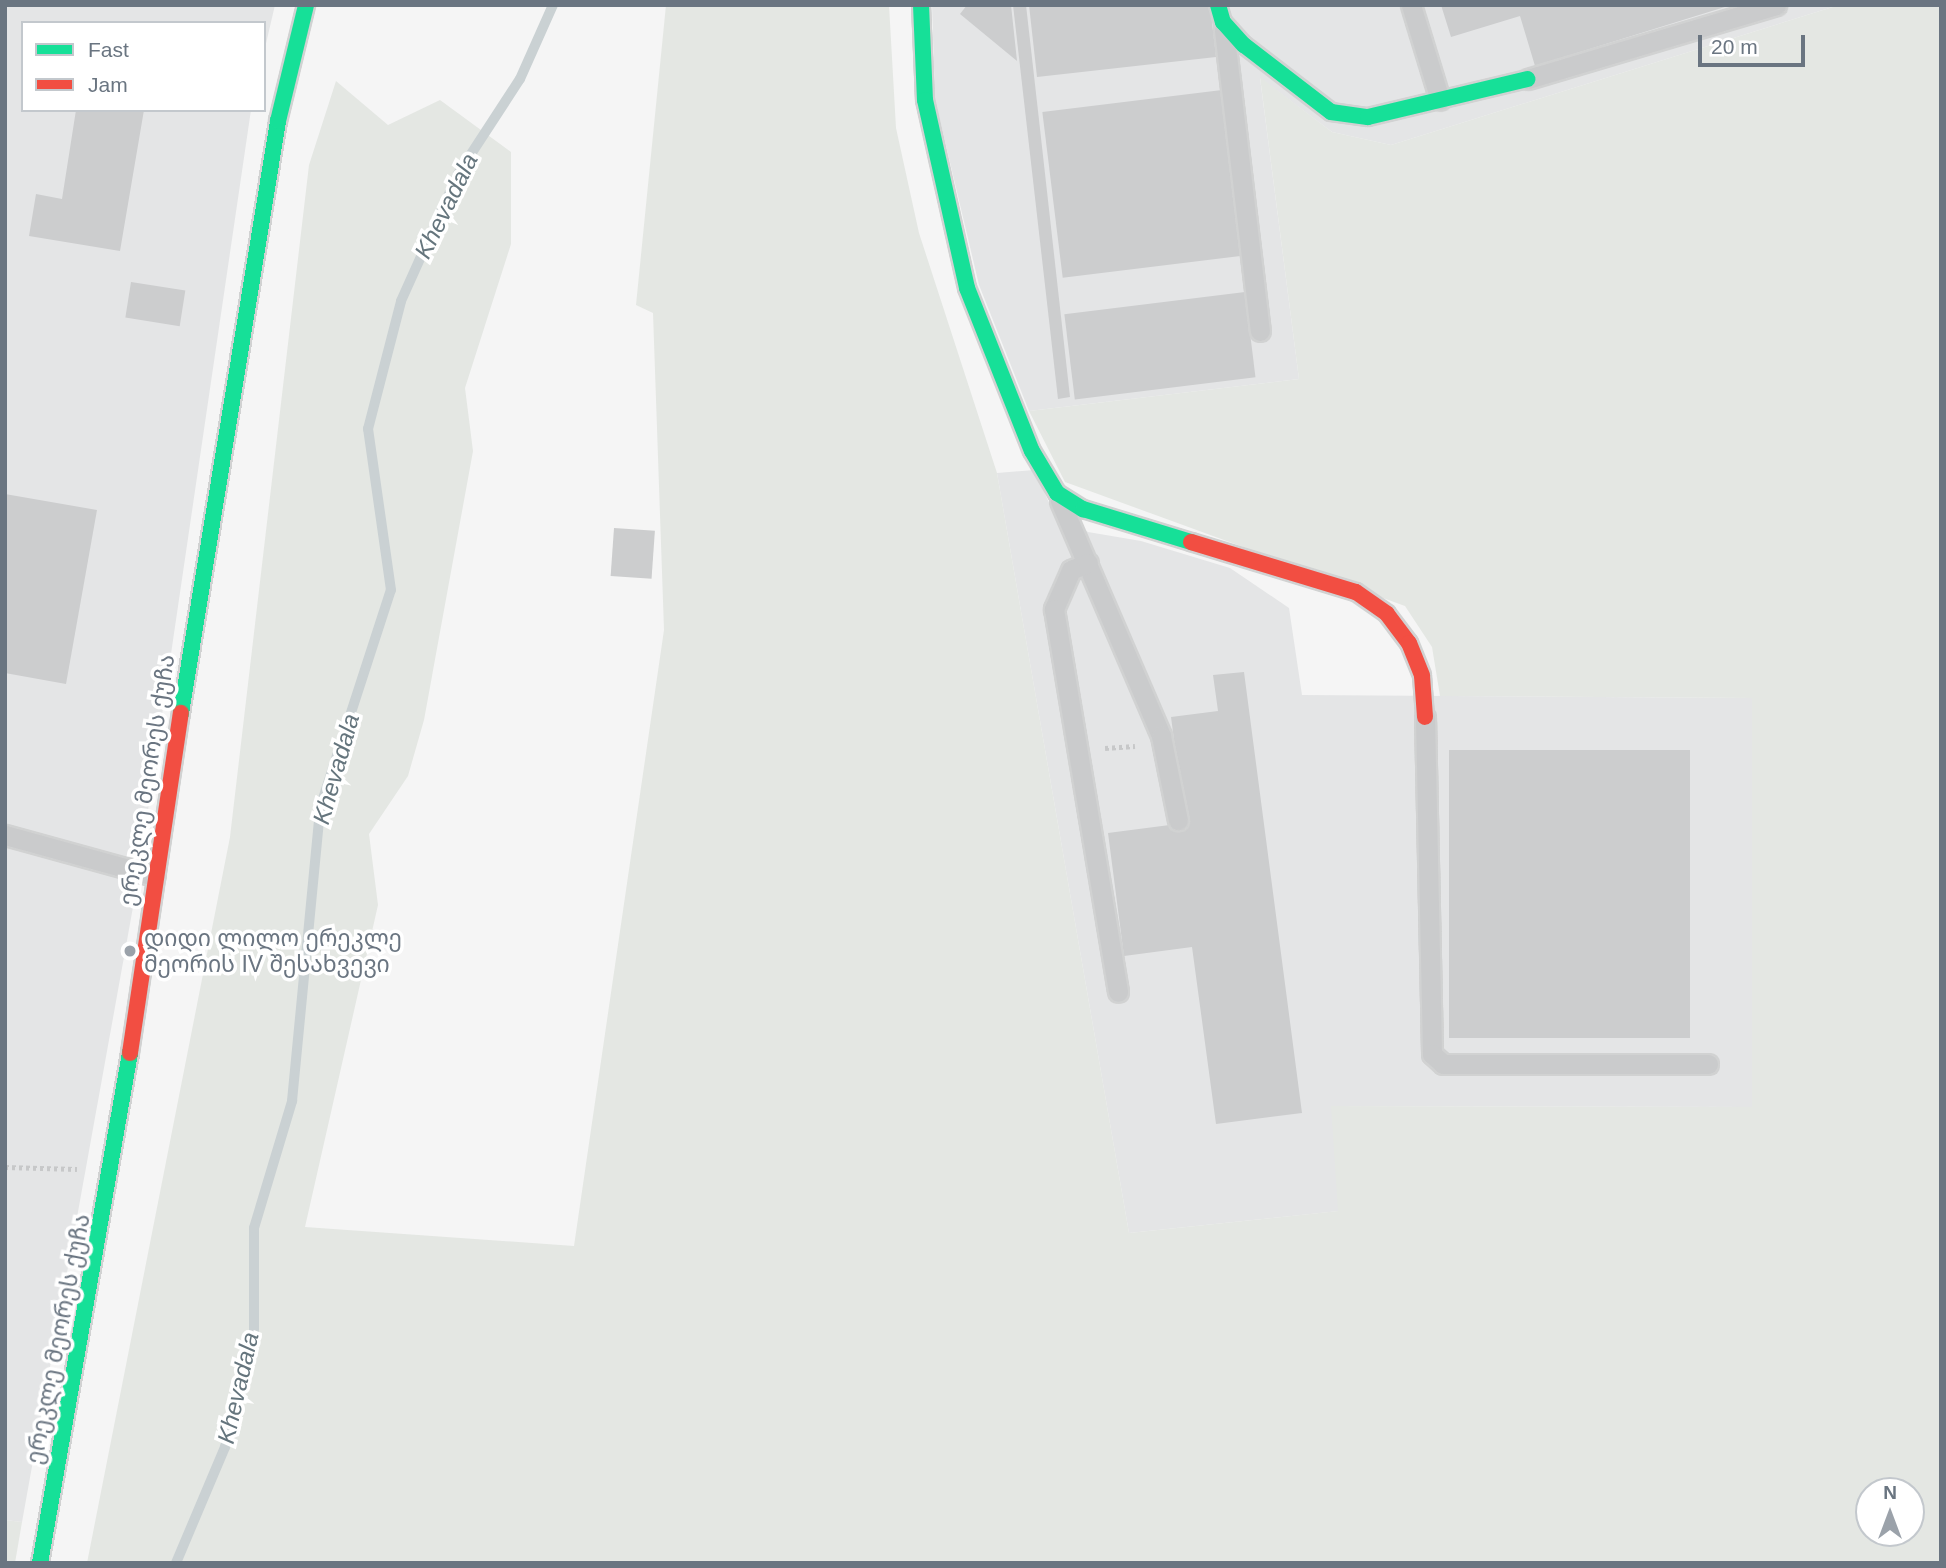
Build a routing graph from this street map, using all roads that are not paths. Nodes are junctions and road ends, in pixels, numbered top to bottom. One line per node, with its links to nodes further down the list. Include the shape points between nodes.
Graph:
1 (306, 5): 14 (main road, ერეკლე მეორეს ქუჩა, via 278,121)
2 (921, 5): 9 (main road, via 925,100 967,288 1032,452)
3 (1411, 5): 7 (lane)
4 (1776, 5): 6 (lane)
5 (1220, 14): 7 (main road, via 1331,112 1368,117); 8 (lane)
6 (1528, 79): 7 (main road)
7 (1440, 100)
8 (1259, 331)
9 (1057, 493): 10 (lane); 11 (main road, via 1083,509 1356,592 1387,614 1409,643 1422,676)
10 (1088, 563): 12 (lane, via 1163,744); 15 (lane, via 1071,570 1054,609)
11 (1425, 717): 16 (lane, via 1432,1054 1443,1064)
12 (1178, 820)
13 (5, 835): 14 (lane)
14 (154, 876): 17 (main road, ერეკლე მეორეს ქუჩა, via 115,1159)
15 (1118, 992)
16 (1708, 1064)
17 (40, 1563)

